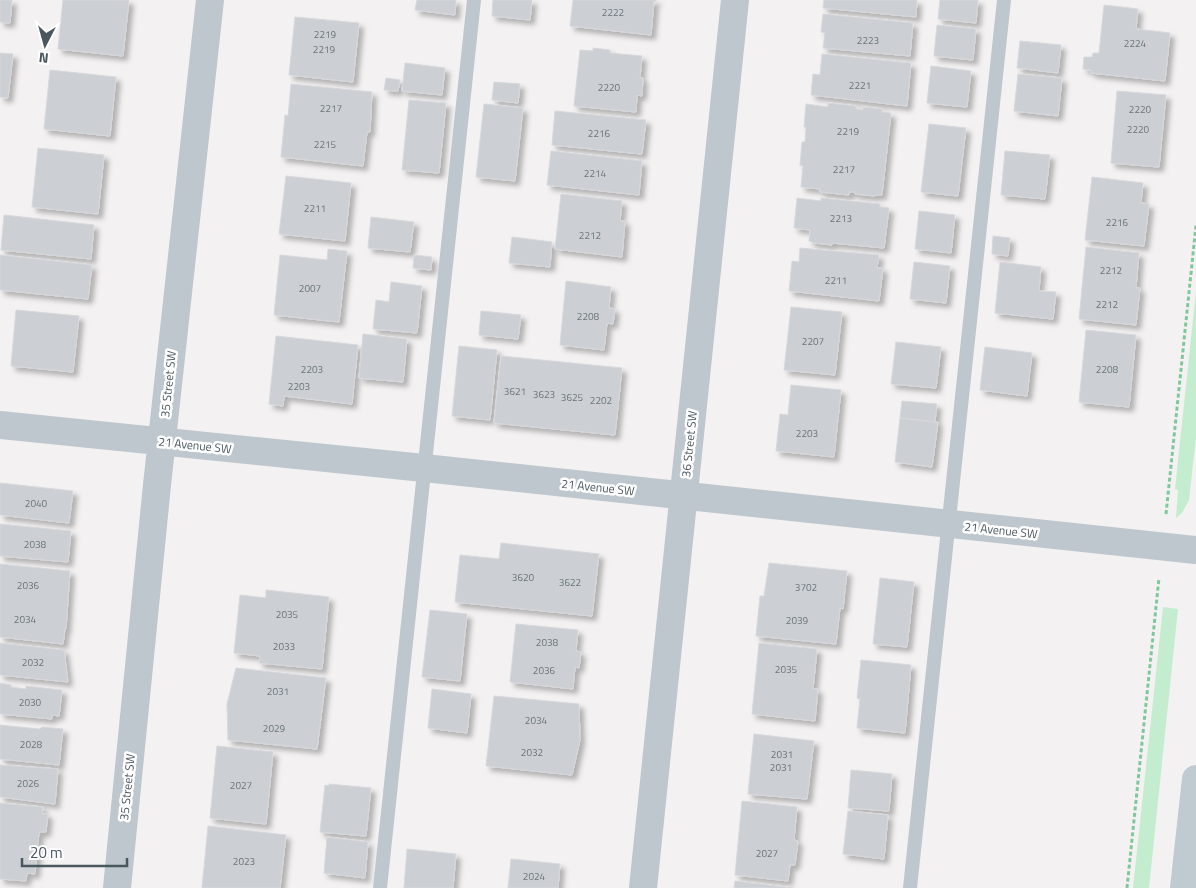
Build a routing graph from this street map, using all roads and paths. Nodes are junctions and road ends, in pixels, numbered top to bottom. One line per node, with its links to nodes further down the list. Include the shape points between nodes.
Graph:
1 (210, 0): 7 (street, 35 Street SW)
2 (474, 0): 8 (lane)
3 (735, 0): 9 (street, 36 Street SW)
4 (1004, 0): 11 (lane)
5 (1196, 225): 10 (path)
6 (0, 425): 7 (street, 21 Avenue SW)
7 (161, 442): 8 (street, 21 Avenue SW); 15 (street, 35 Street SW)
8 (424, 468): 9 (street, 21 Avenue SW); 16 (lane)
9 (683, 496): 11 (street, 21 Avenue SW); 17 (street, 36 Street SW)
10 (1166, 517)
11 (949, 524): 12 (street, 21 Avenue SW); 18 (lane)
12 (1196, 550)
13 (1160, 575): 19 (path)
14 (1196, 779): 20 (main road)
15 (117, 888)
16 (380, 888)
17 (643, 888)
18 (910, 888)
19 (1127, 888)
20 (1184, 888)

